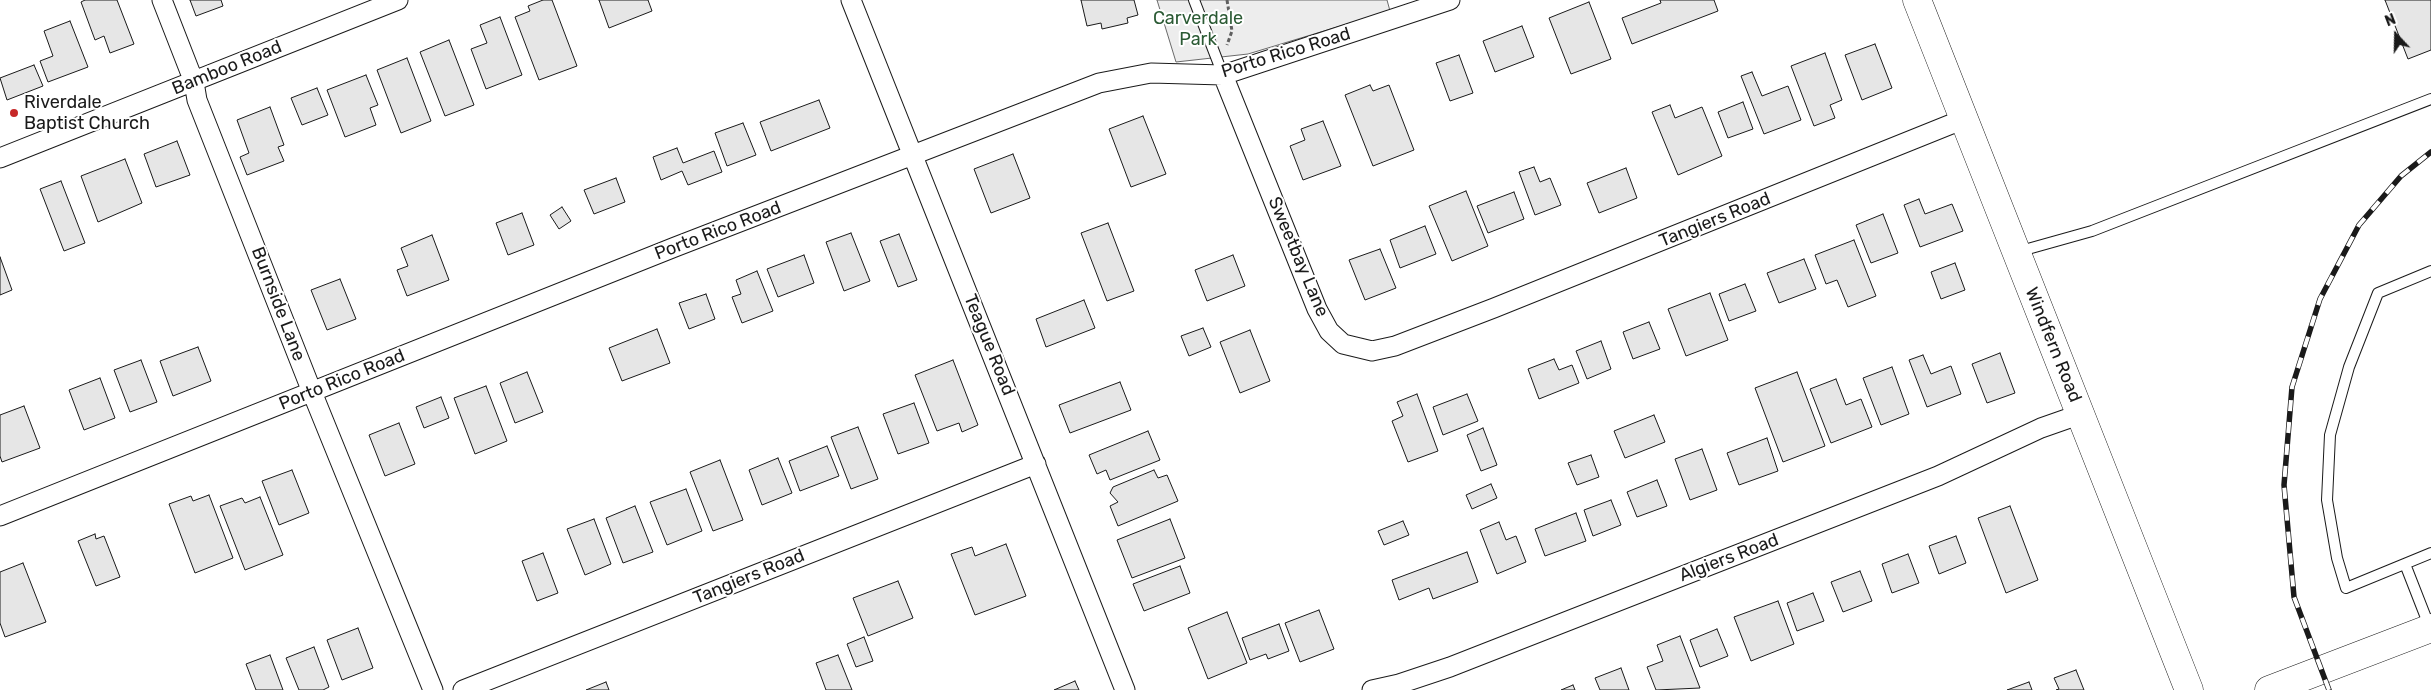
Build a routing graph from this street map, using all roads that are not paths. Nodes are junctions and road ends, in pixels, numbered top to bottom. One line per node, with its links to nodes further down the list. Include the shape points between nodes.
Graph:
1 (162, 0): 8 (street, Burnside Lane)
2 (398, 0): 8 (street, Bamboo Road)
3 (851, 0): 11 (street, Teague Road)
4 (1194, 0): 7 (lane)
5 (1450, 0): 7 (street, Porto Rico Road)
6 (1917, 0): 10 (street, Windfern Road)
7 (1223, 75): 11 (street, Porto Rico Road, via 1152,73 1099,83); 15 (street, Sweetbay Lane, via 1317,309 1330,331 1343,344 1372,351 1395,346)
8 (194, 82): 12 (street, Bamboo Road); 16 (street, Burnside Lane, via 198,100)
9 (2431, 99): 13 (lane, via 2092,232)
10 (1964, 120): 13 (street, Windfern Road); 15 (street, Tangiers Road)
11 (914, 155): 16 (street, Porto Rico Road); 18 (street, Teague Road)
12 (0, 158)
13 (2016, 252): 17 (street, Windfern Road)
14 (2431, 271): 21 (lane, via 2378,293 2348,367 2330,434 2327,500 2346,588)
15 (1465, 320)
16 (312, 392): 19 (street, Porto Rico Road); 23 (street, Burnside Lane)
17 (2081, 414): 26 (street, Algiers Road, via 2041,428 1938,476 1478,656 1399,684); 27 (street, Windfern Road)
18 (1036, 464): 24 (street, Tangiers Road); 25 (street, Teague Road)
19 (0, 516)
20 (2431, 553): 21 (lane)
21 (2404, 564): 22 (lane)
22 (2430, 628): 28 (street)
23 (433, 690)
24 (463, 690)
25 (1126, 690)
26 (1372, 690)
27 (2189, 690)
28 (2269, 690)

